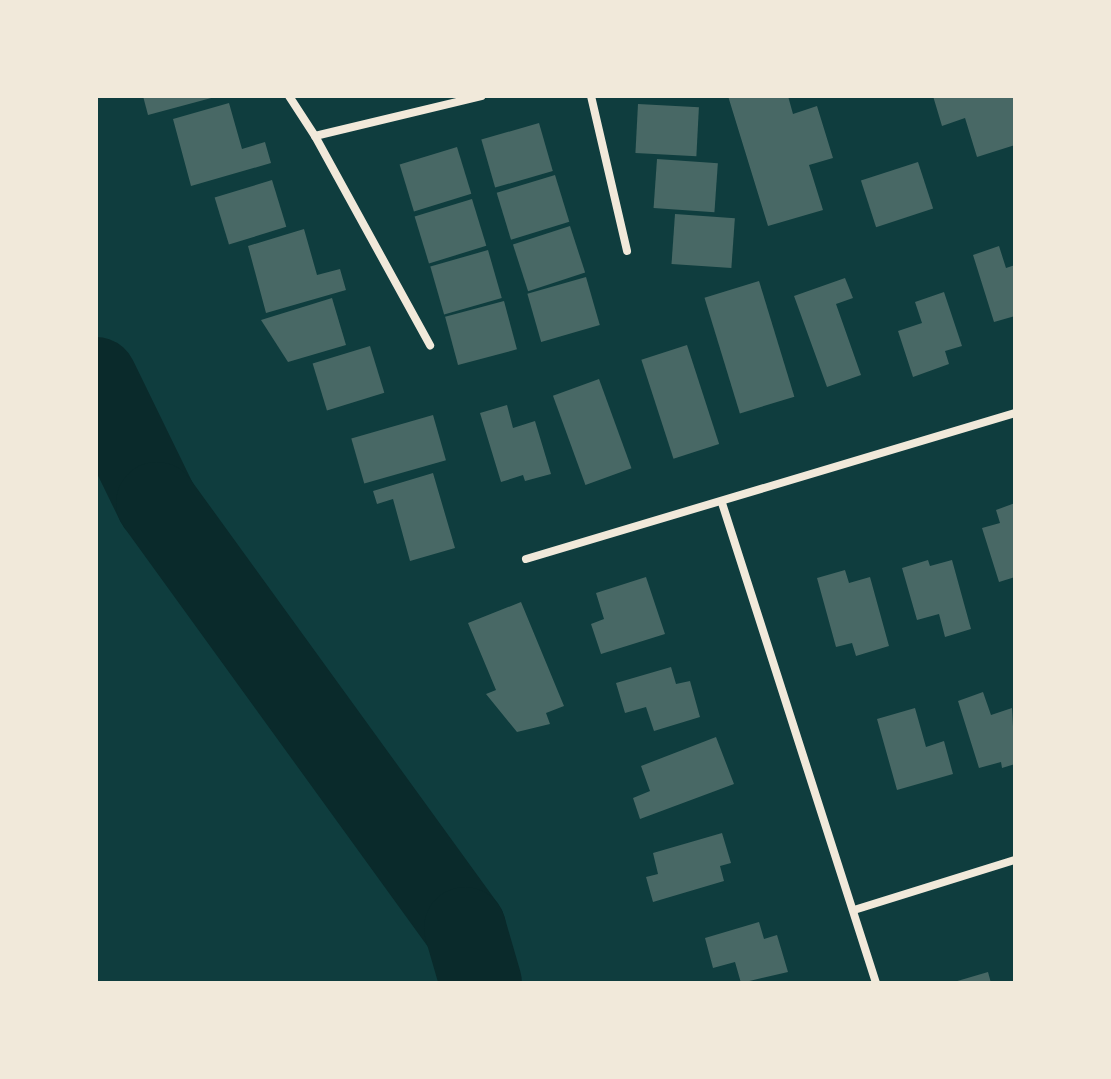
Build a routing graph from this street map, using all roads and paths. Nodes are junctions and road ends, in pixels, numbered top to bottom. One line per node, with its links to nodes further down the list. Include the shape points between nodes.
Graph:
1 (289, 96): 4 (street)
2 (481, 96): 4 (street)
3 (591, 96): 5 (street)
4 (315, 136): 6 (street)
5 (627, 251)
6 (430, 345)
7 (1015, 413): 8 (street)
8 (722, 503): 9 (street); 11 (street)
9 (526, 559)
10 (1015, 860): 11 (street)
11 (854, 910): 12 (street)
12 (876, 983)

